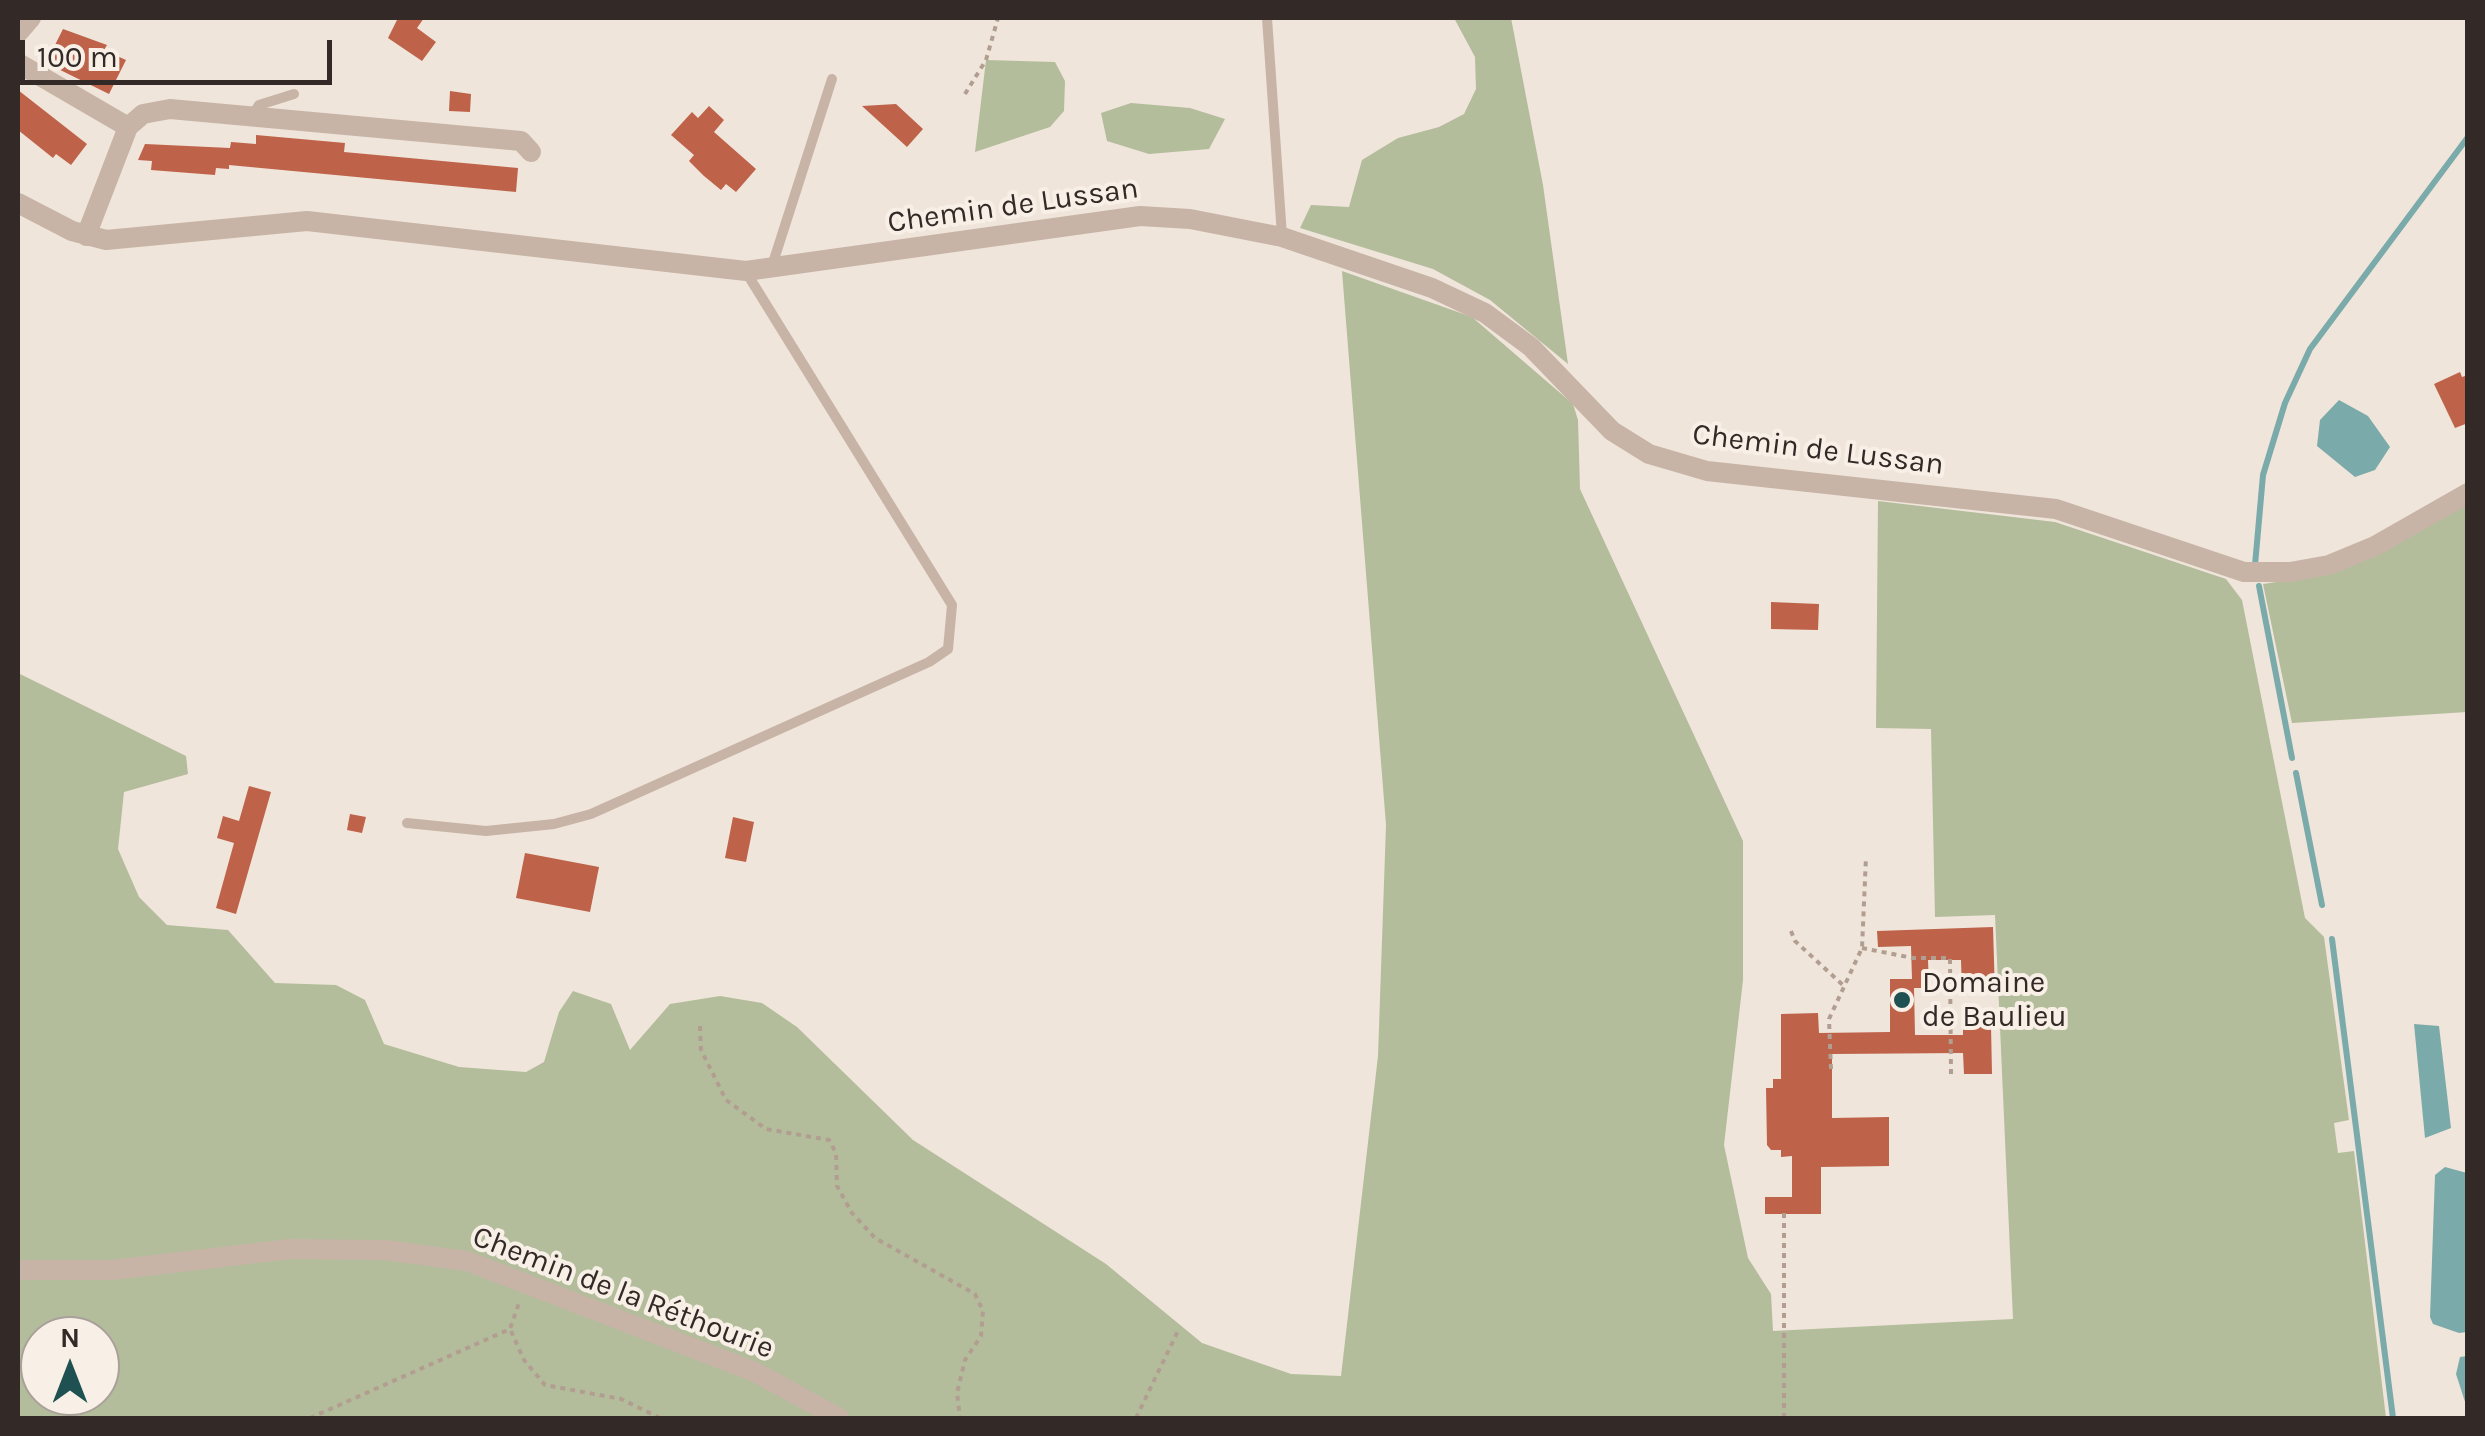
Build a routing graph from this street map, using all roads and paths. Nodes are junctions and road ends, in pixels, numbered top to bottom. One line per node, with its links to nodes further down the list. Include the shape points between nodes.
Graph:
1 (31, 18): 4 (street)
2 (998, 18): 8 (path, via 986,60)
3 (1267, 18): 14 (lane)
4 (18, 33)
5 (18, 64): 10 (street)
6 (832, 79): 15 (lane)
7 (294, 94): 9 (lane, via 259,105)
8 (965, 94)
9 (251, 116): 10 (street, via 162,109); 11 (street, via 522,142)
10 (128, 127): 13 (street)
11 (531, 152)
12 (18, 204): 13 (street, Chemin de Lussan)
13 (86, 236): 16 (street, Chemin de Lussan, via 127,241 307,221)
14 (1282, 237): 15 (street, Chemin de Lussan, via 1140,216); 17 (street, Chemin de Lussan, via 1485,313 1531,347 1612,431 1649,454 1706,471 2056,509 2244,572 2328,565)
15 (770, 270): 16 (street, Chemin de Lussan)
16 (746, 271): 18 (lane, via 952,605 948,649 591,814 486,831)
17 (2468, 492)
18 (407, 823)
19 (1866, 857): 21 (path)
20 (1791, 931): 22 (path)
21 (1862, 948): 22 (path); 25 (path, via 1950,958)
22 (1844, 986): 24 (path, via 1830,1019)
23 (700, 1026): 34 (path, via 701,1050 726,1100 766,1129 829,1140 837,1186 875,1238 975,1294 984,1311 982,1336 965,1360 957,1392)
24 (1831, 1069)
25 (1952, 1074)
26 (1784, 1210): 36 (path)
27 (18, 1270): 28 (street, Chemin de la Réthourie, via 112,1270 290,1249 385,1250 467,1260)
28 (526, 1282): 29 (path); 33 (street, Chemin de la Réthourie, via 755,1372)
29 (510, 1329): 31 (path); 32 (path, via 544,1384 620,1399)
30 (1178, 1331): 35 (path)
31 (310, 1418)
32 (660, 1418)
33 (839, 1418)
34 (960, 1418)
35 (1136, 1418)
36 (1784, 1418)

